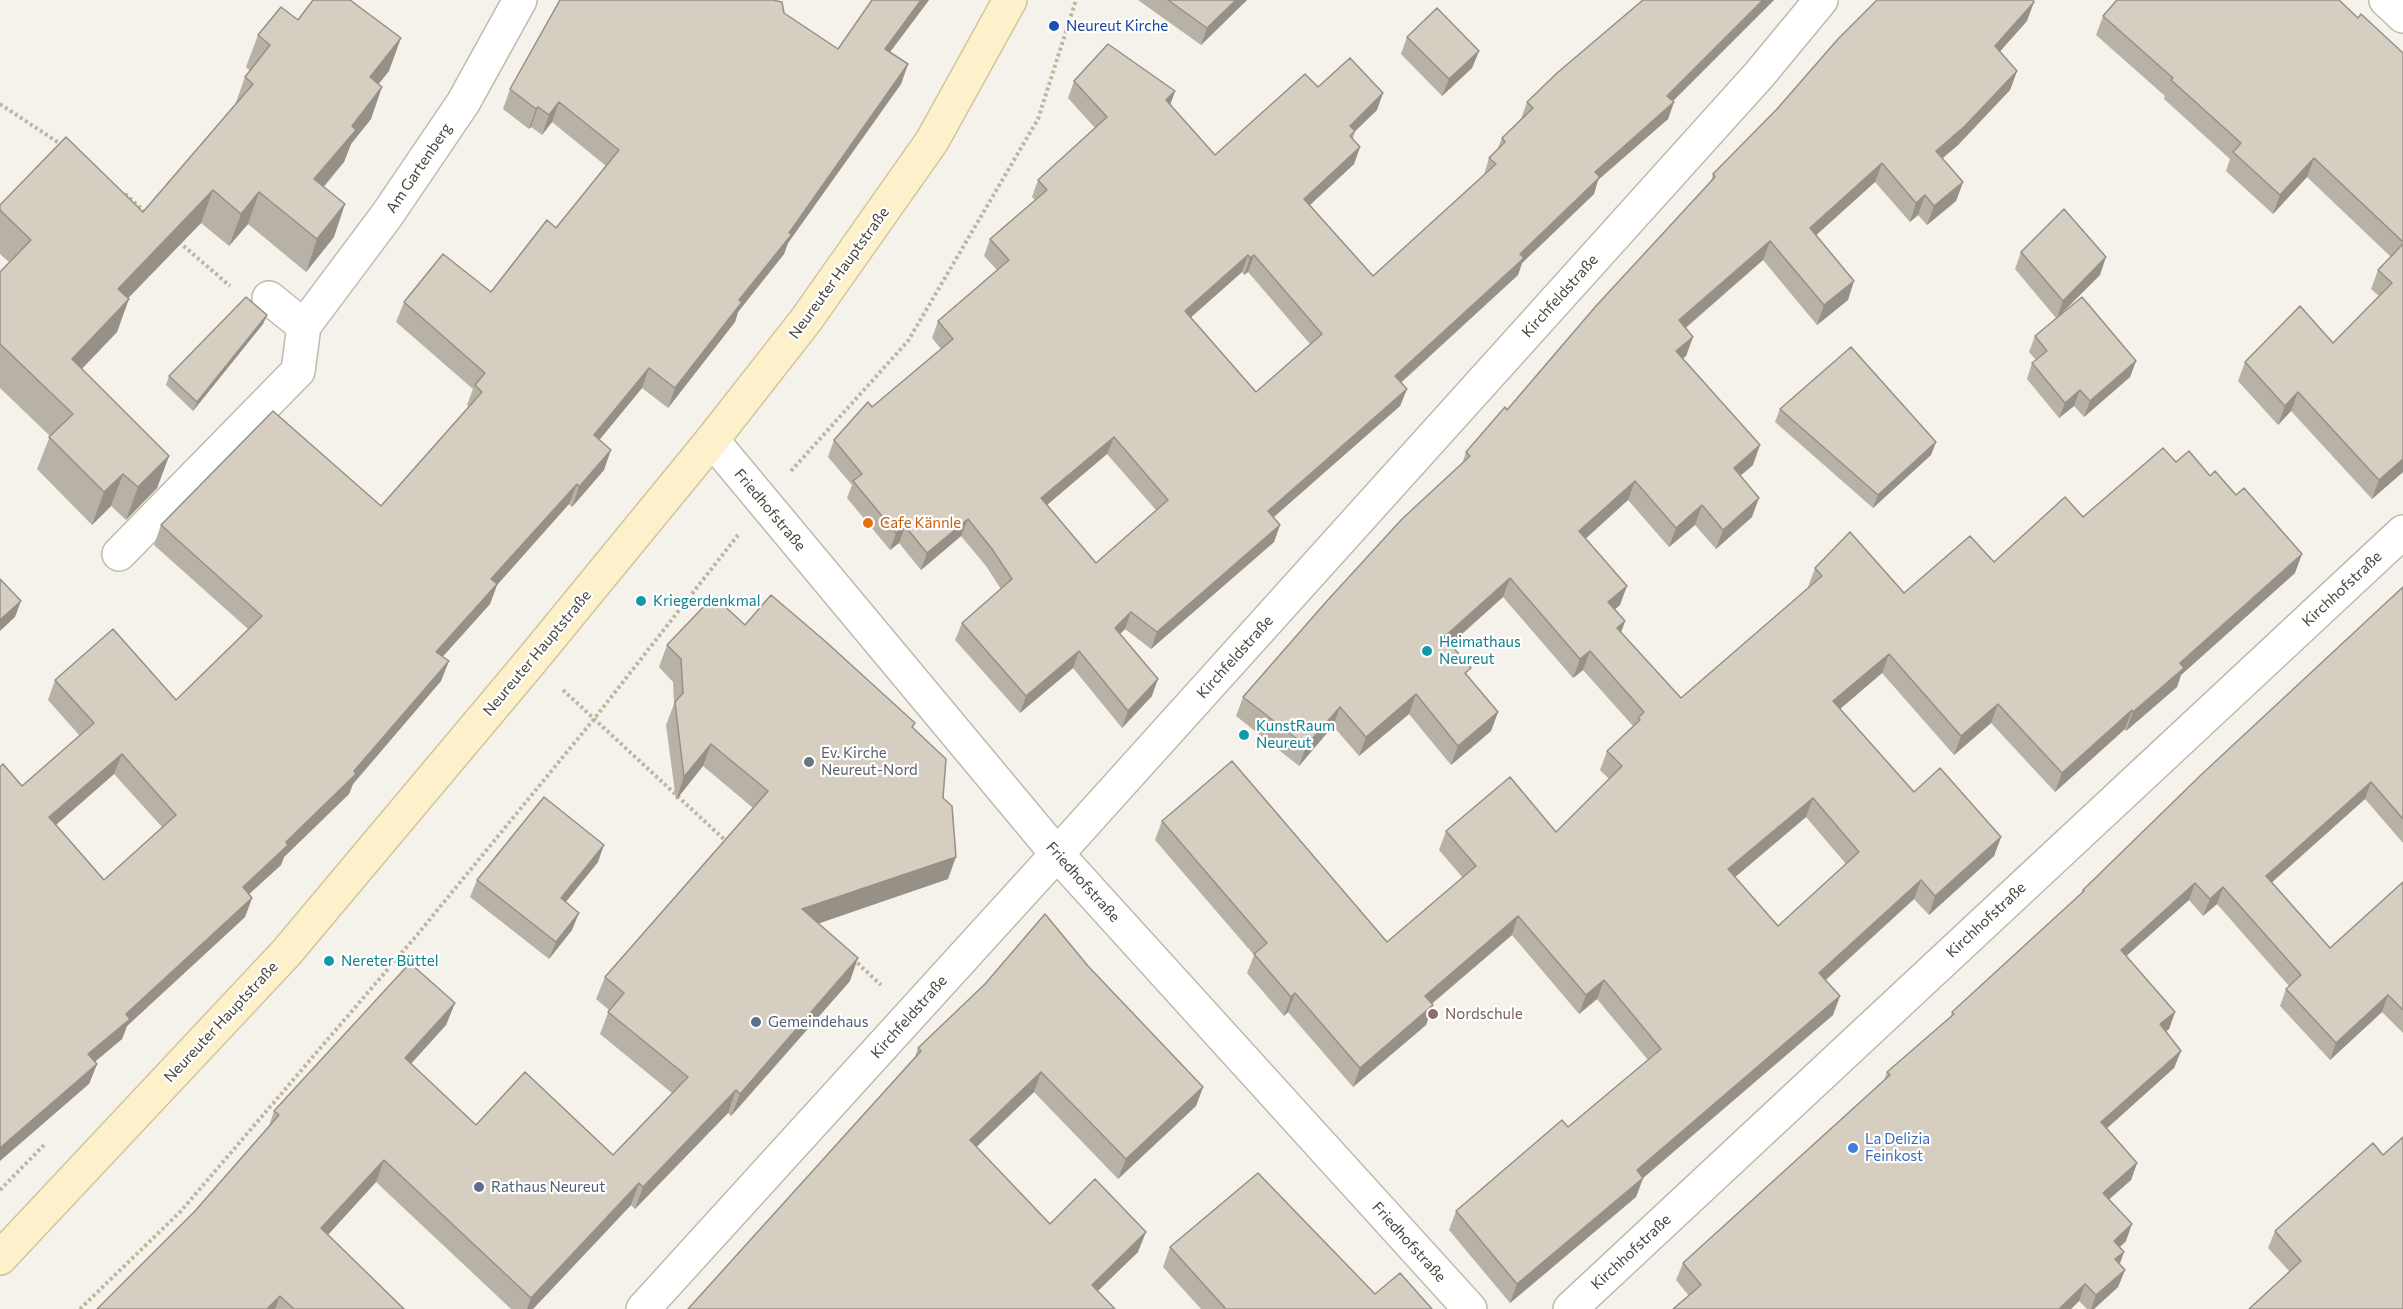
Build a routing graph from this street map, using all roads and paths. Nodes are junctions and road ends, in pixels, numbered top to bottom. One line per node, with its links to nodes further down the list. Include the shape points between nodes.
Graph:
1 (520, 0): 14 (street, Am Gartenberg, via 463,103 387,215)
2 (1010, 0): 15 (street, Neureuter Hauptstraße, via 932,141 806,320)
3 (1076, 0): 16 (path, via 1038,119 908,341)
4 (1821, 0): 22 (street, Kirchfeldstraße, via 1759,75)
5 (2385, 0): 6 (street)
6 (2403, 16)
7 (0, 104): 8 (path)
8 (70, 152)
9 (122, 191): 10 (path)
10 (147, 213)
11 (172, 236): 12 (path)
12 (211, 271)
13 (269, 298): 14 (street)
14 (304, 326): 18 (street, Am Gartenberg, via 298,371)
15 (712, 440): 16 (street, Friedhofstraße); 19 (street, Neureuter Hauptstraße)
16 (764, 502): 20 (path); 22 (street, Friedhofstraße)
17 (2403, 532): 31 (street, Kirchhofstraße)
18 (119, 554)
19 (531, 661): 20 (path); 27 (street, Neureuter Hauptstraße, via 286,952)
20 (594, 719): 21 (path); 28 (path, via 417,935 181,1211)
21 (731, 846)
22 (1057, 854): 24 (street, Kirchfeldstraße); 30 (street, Friedhofstraße)
23 (852, 958): 24 (path)
24 (912, 1014): 29 (street, Kirchfeldstraße)
25 (50, 1139): 26 (path)
26 (0, 1190)
27 (0, 1258)
28 (80, 1309)
29 (643, 1309)
30 (1470, 1309)
31 (1570, 1309)

